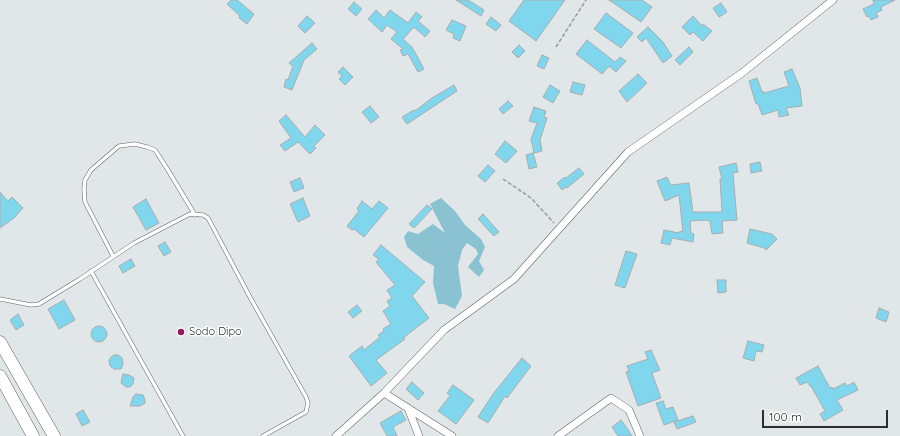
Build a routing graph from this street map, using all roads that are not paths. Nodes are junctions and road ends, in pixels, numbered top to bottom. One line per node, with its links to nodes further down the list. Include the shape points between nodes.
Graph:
1 (833, 0): 8 (street, via 742,73 628,152 514,279 444,330)
2 (195, 215): 3 (lane, via 190,214); 3 (lane, via 155,150 135,144 119,146 91,170 85,180 84,189 85,202); 13 (lane, via 208,218 308,403 306,412)
3 (113, 256): 4 (lane)
4 (91, 271): 5 (lane, via 38,304); 12 (lane)
5 (0, 299)
6 (0, 342): 11 (highway)
7 (0, 376): 10 (highway)
8 (384, 393): 9 (street); 14 (street)
9 (408, 408): 15 (street); 16 (street)
10 (33, 436)
11 (54, 436)
12 (183, 436)
13 (263, 436)
14 (336, 436)
15 (419, 436)
16 (452, 436)
17 (558, 436): 18 (street, via 611,398 629,410)
18 (640, 436)

